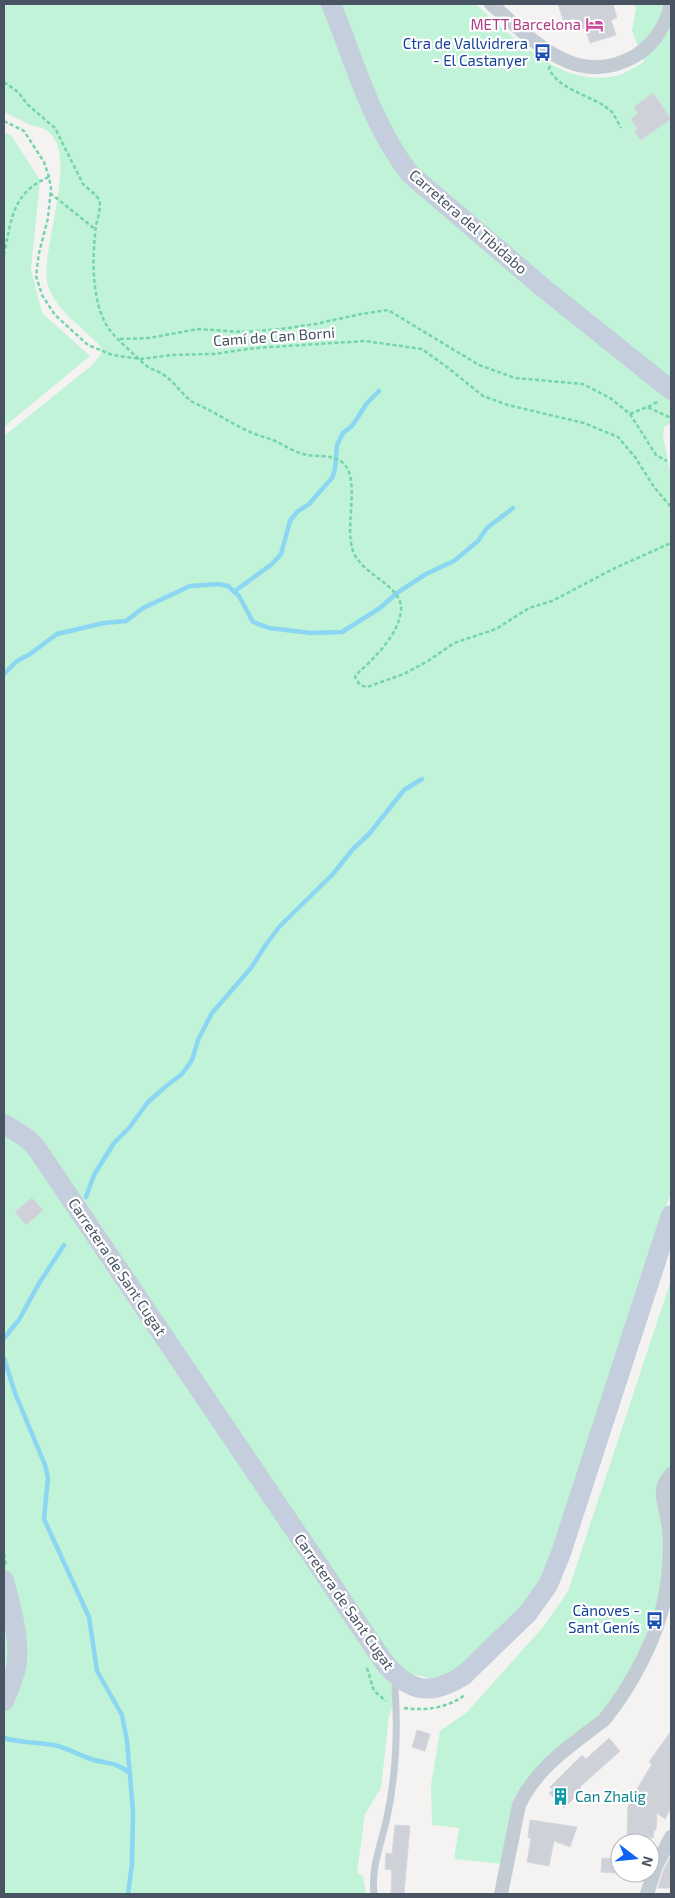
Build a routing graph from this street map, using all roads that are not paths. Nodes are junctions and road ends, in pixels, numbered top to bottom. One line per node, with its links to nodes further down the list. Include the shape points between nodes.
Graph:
1 (331, 4): 4 (main road, Carretera del Tibidabo, via 382,132 410,174)
2 (491, 4): 3 (street, via 556,57 592,68 616,64 642,51 662,28)
3 (671, 4)
4 (668, 394)
5 (4, 1124): 7 (main road, Carretera de Sant Cugat, via 36,1146 384,1662 408,1684 431,1690 442,1688 464,1675 528,1613 548,1585)
6 (4, 1133): 13 (main road, Carretera de Sant Cugat, via 21,1145 41,1169 379,1669)
7 (671, 1215)
8 (671, 1241): 13 (main road, Carretera de Sant Cugat, via 556,1587 528,1624 465,1684 452,1692 425,1698)
9 (671, 1474): 17 (street, via 663,1490 670,1552 665,1598 658,1621 631,1682 612,1710 541,1771 525,1794 519,1806)
10 (4, 1580): 14 (main road, via 13,1618 17,1659)
11 (4, 1620): 12 (main road, via 8,1654)
12 (4, 1679)
13 (395, 1687): 16 (lane, via 395,1758 386,1822 376,1856)
14 (4, 1701)
15 (671, 1837): 18 (street)
16 (374, 1894)
17 (501, 1894)
18 (647, 1894)

